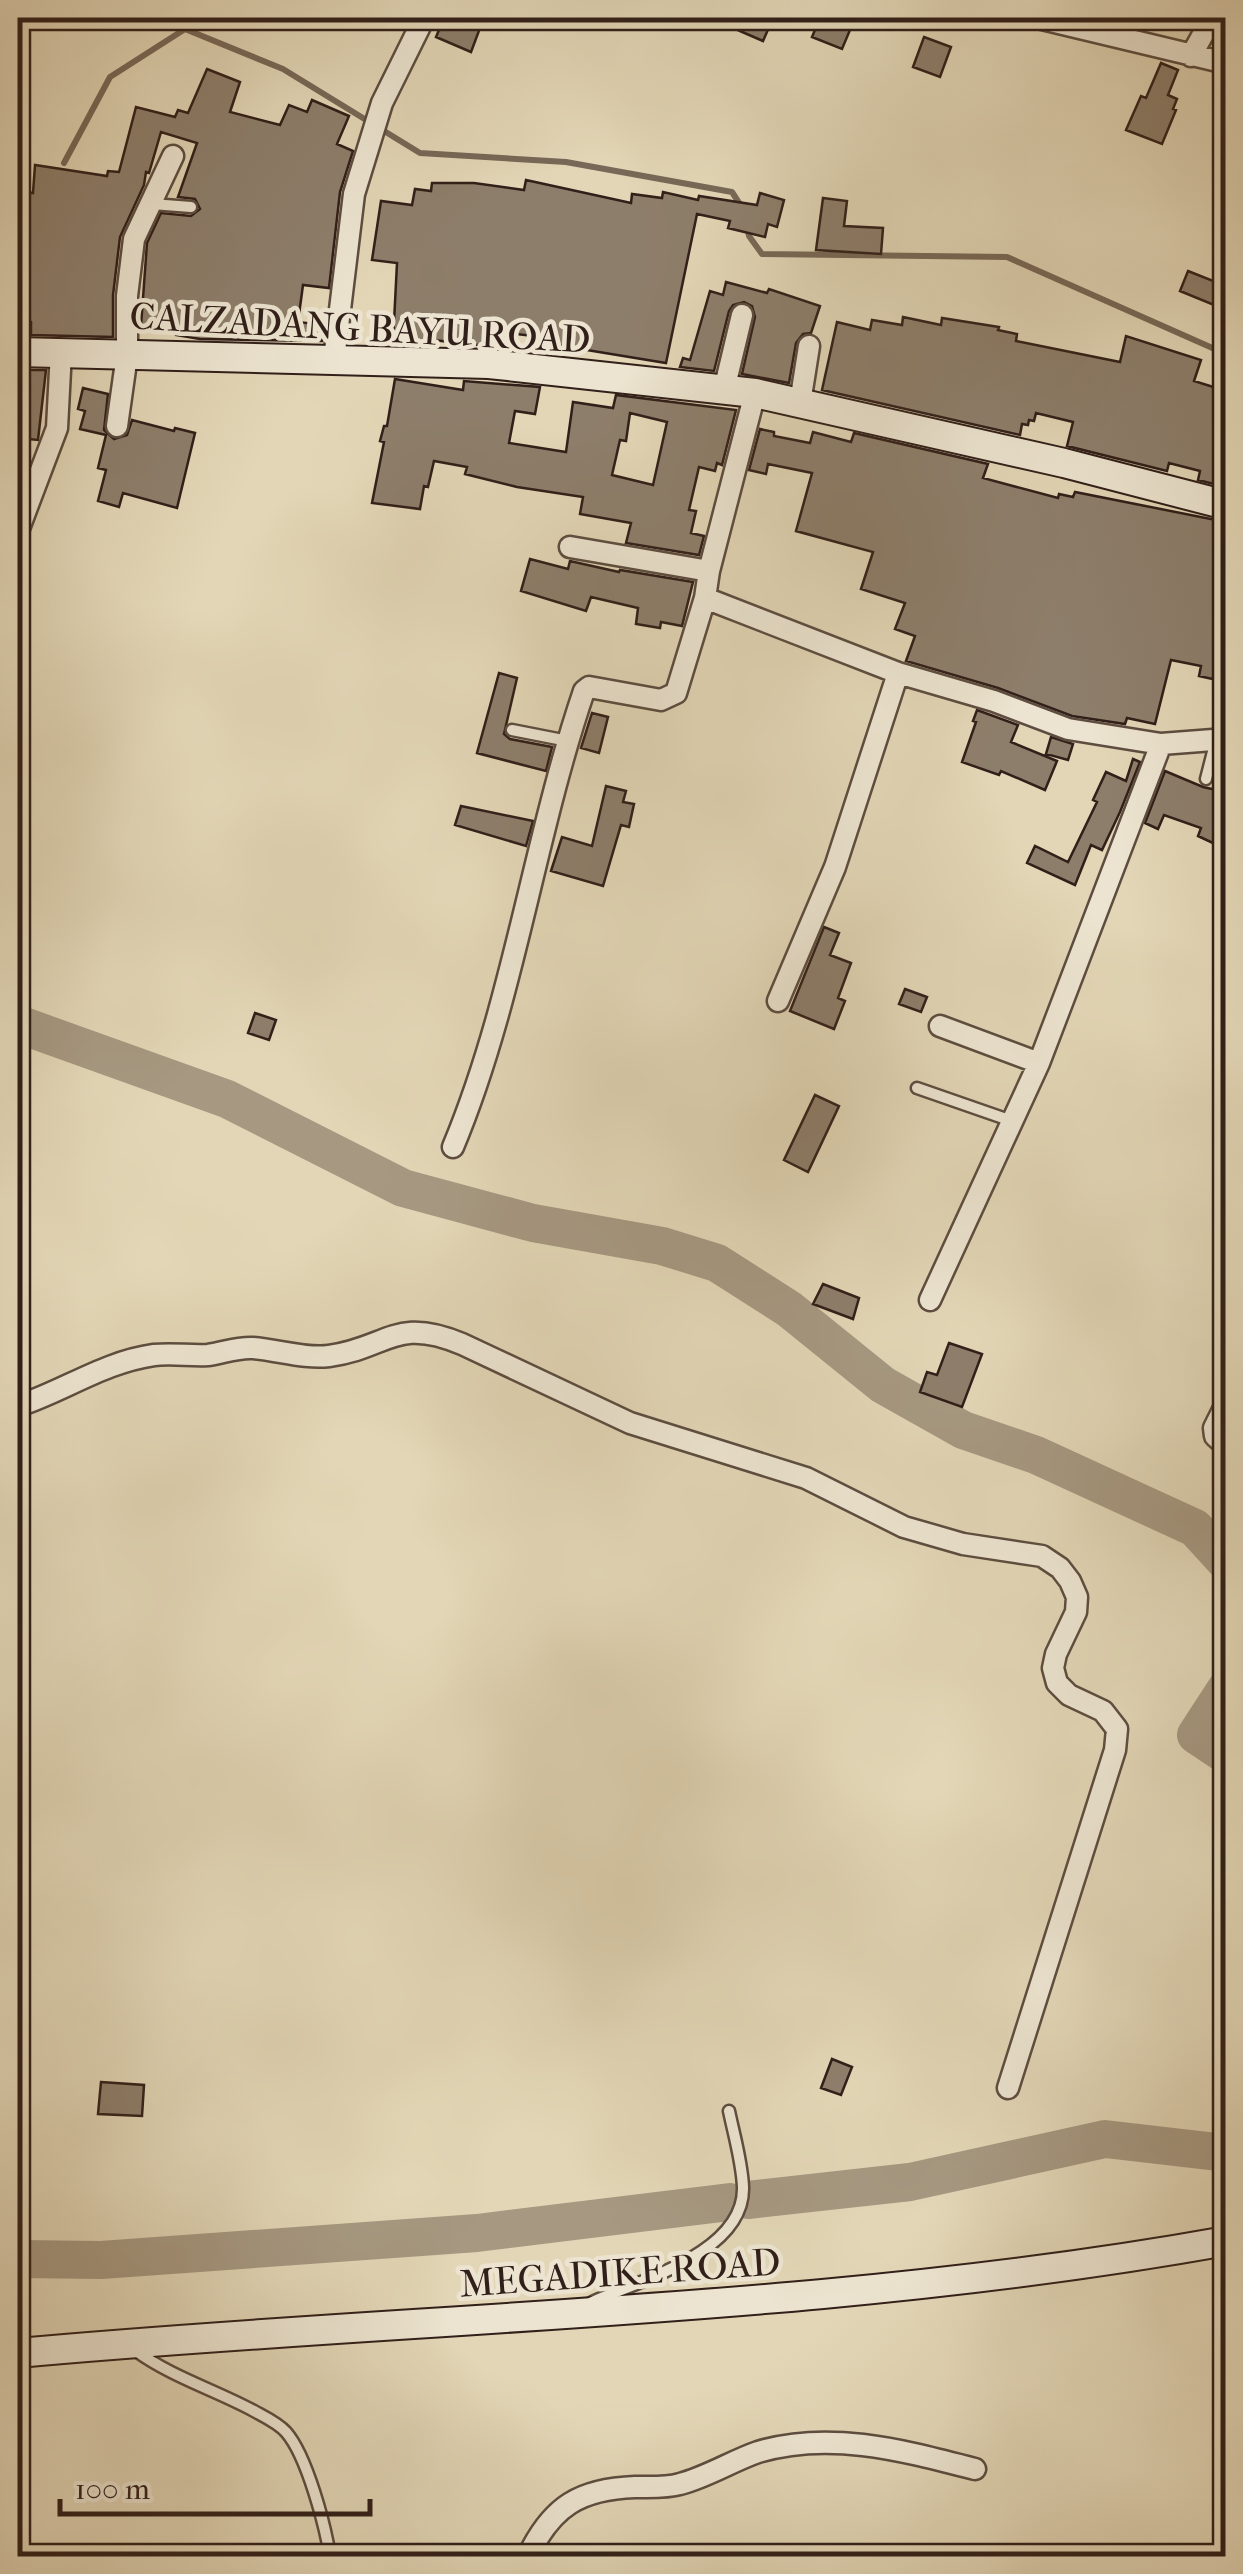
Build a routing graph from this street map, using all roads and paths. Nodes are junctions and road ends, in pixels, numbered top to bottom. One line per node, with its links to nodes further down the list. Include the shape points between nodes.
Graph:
1 (424, 18): 14 (street, via 382,103 354,194)
2 (1038, 18): 4 (street)
3 (1212, 18): 4 (street)
4 (1191, 56): 5 (street)
5 (1226, 63)
6 (173, 156): 7 (street)
7 (152, 204): 8 (lane); 13 (street, via 130,261)
8 (191, 208)
9 (742, 315): 15 (street)
10 (809, 346): 17 (street)
11 (61, 351): 12 (street, CALZADANG BAYU ROAD); 13 (street, CALZADANG BAYU ROAD); 20 (street, via 57,428)
12 (18, 352)
13 (127, 356): 14 (street, CALZADANG BAYU ROAD); 18 (street)
14 (334, 359): 15 (street, CALZADANG BAYU ROAD, via 489,364)
15 (724, 390): 16 (street, CALZADANG BAYU ROAD)
16 (755, 394): 17 (street, CALZADANG BAYU ROAD); 22 (street)
17 (800, 403): 19 (street, CALZADANG BAYU ROAD)
18 (118, 426)
19 (1226, 504)
20 (18, 523)
21 (570, 547): 22 (street)
22 (708, 571): 23 (street)
23 (705, 598): 24 (street); 27 (street, via 676,693 662,700 589,687)
24 (898, 673): 28 (street, via 1068,729); 30 (street, via 835,867)
25 (512, 730): 27 (lane)
26 (1221, 739): 28 (street); 29 (lane)
27 (568, 741): 35 (street, via 500,1005)
28 (1161, 744): 32 (street)
29 (1206, 779)
30 (778, 1001)
31 (940, 1026): 32 (street)
32 (1039, 1063): 34 (street)
33 (917, 1088): 34 (lane)
34 (1012, 1120): 36 (street)
35 (453, 1146)
36 (930, 1300)
37 (1226, 1404): 39 (street, via 1214,1428)
38 (18, 1406): 40 (street, via 102,1368 152,1355 250,1348 324,1357 417,1330 462,1344 630,1423 806,1478 904,1527 1042,1556 1060,1568 1077,1597 1052,1668 1056,1683 1103,1711 1117,1728)
39 (1226, 1446)
40 (1008, 2088)
41 (729, 2110): 43 (lane, via 743,2188 726,2235 705,2251)
42 (1226, 2241): 43 (street, MEGADIKE ROAD, via 912,2287)
43 (564, 2315): 44 (street, MEGADIKE ROAD)
44 (127, 2344): 45 (street, MEGADIKE ROAD); 47 (lane, via 158,2367 286,2430 326,2526)
45 (18, 2353)
46 (975, 2469): 48 (street, via 886,2447 789,2444 681,2484 582,2494 537,2537)
47 (330, 2556)
48 (528, 2556)

